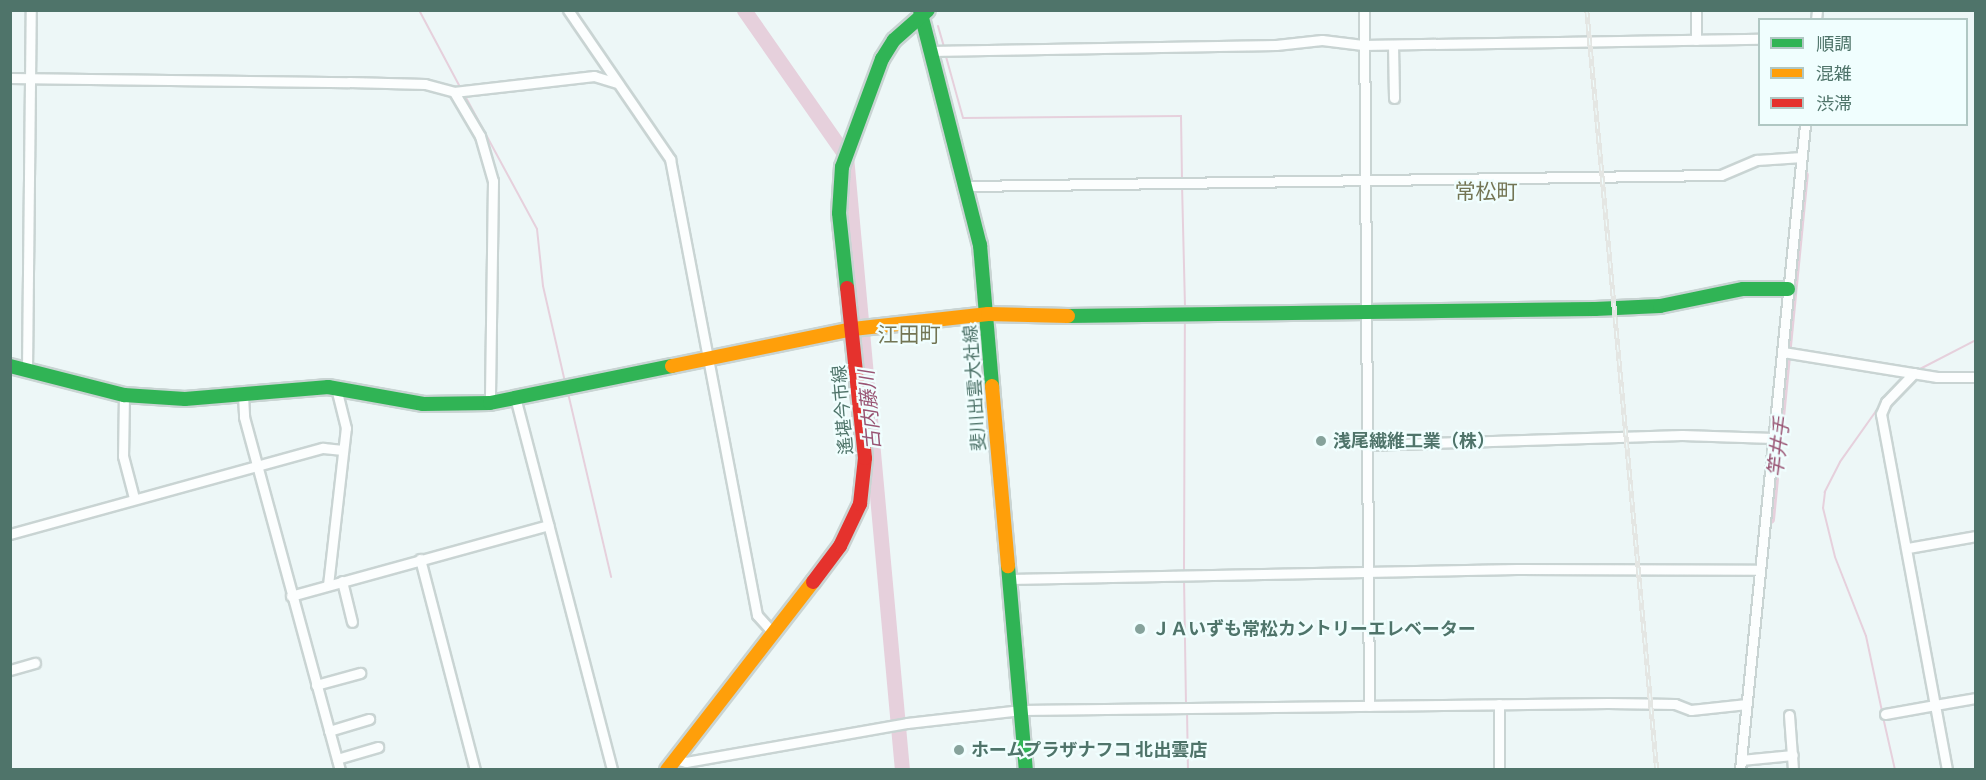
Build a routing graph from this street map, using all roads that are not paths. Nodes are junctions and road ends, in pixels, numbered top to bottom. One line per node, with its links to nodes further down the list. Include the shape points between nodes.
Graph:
1 (31, 10): 12 (street)
2 (568, 10): 13 (street)
3 (1364, 10): 8 (street)
4 (1696, 10): 7 (street)
5 (923, 12): 10 (street, 斐川出雲大社線); 23 (street, 遙堪今市線, via 894,40 882,59 842,167 839,213)
6 (1758, 39): 7 (street)
7 (1696, 40): 9 (street)
8 (1363, 45): 9 (street); 10 (street, via 1322,40 1276,45); 18 (street)
9 (1393, 45): 15 (street)
10 (930, 51): 19 (street, 斐川出雲大社線)
11 (10, 78): 12 (street)
12 (30, 78): 14 (street, via 403,83); 27 (street)
13 (617, 83): 14 (street, via 594,76); 25 (street, via 670,159)
14 (454, 92): 34 (street, via 480,136 493,181)
15 (1394, 98)
16 (1805, 126): 17 (street)
17 (1802, 157): 18 (street, via 1757,160 1721,175); 20 (street)
18 (1364, 180): 19 (street); 21 (street)
19 (968, 186): 22 (street, 斐川出雲大社線)
20 (1788, 290): 21 (street, via 1743,289 1660,306); 24 (street)
21 (1365, 312): 22 (street, via 1124,317); 36 (street)
22 (988, 314): 23 (street); 47 (street, 斐川出雲大社線)
23 (854, 328): 25 (street); 52 (street, 遙堪今市線, via 865,458 860,504 840,546)
24 (1783, 352): 28 (street); 35 (street)
25 (707, 357): 33 (street); 52 (street, via 758,615)
26 (10, 366): 27 (street)
27 (27, 369): 31 (street)
28 (1914, 373): 29 (street); 43 (street, via 1886,402 1881,414)
29 (1976, 377)
30 (336, 388): 32 (street); 34 (street, via 423,404); 37 (street, via 346,428)
31 (124, 395): 32 (street, via 185,399); 39 (street, via 123,456)
32 (243, 395): 38 (street, via 244,417)
33 (514, 398): 34 (street); 40 (street)
34 (490, 403)
35 (1773, 438): 36 (street, via 1682,435); 45 (street)
36 (1366, 445): 46 (street)
37 (343, 450): 38 (street, via 323,448); 49 (street)
38 (257, 466): 39 (street); 50 (street)
39 (134, 498): 41 (street)
40 (548, 525): 44 (street); 74 (street)
41 (10, 534)
42 (1976, 536): 43 (street)
43 (1908, 548): 60 (street)
44 (420, 559): 48 (street); 73 (street)
45 (1760, 570): 46 (street, via 1530,569); 59 (street)
46 (1368, 574): 47 (street); 61 (street)
47 (1010, 579): 62 (street, 斐川出雲大社線)
48 (342, 581): 49 (street); 51 (street)
49 (328, 585): 50 (street)
50 (291, 596): 56 (street)
51 (352, 622)
52 (773, 633): 70 (street, 遙堪今市線)
53 (35, 663): 54 (street)
54 (10, 670)
55 (360, 673): 56 (street)
56 (316, 685): 66 (street)
57 (1976, 698): 60 (street)
58 (1499, 704): 59 (street, via 1655,703 1691,710); 61 (street); 76 (street)
59 (1747, 704): 71 (street)
60 (1935, 705): 63 (street); 78 (street)
61 (1369, 706): 62 (street)
62 (1021, 710): 70 (street, via 907,723); 75 (street, 斐川出雲大社線)
63 (1885, 714)
64 (1789, 715): 68 (street)
65 (369, 719): 66 (street)
66 (329, 731): 69 (street)
67 (378, 747): 69 (street)
68 (1793, 755): 71 (street); 77 (street)
69 (337, 759): 72 (street)
70 (670, 764)
71 (1741, 765)
72 (340, 770)
73 (476, 770)
74 (612, 770)
75 (1026, 770)
76 (1499, 770)
77 (1793, 770)
78 (1947, 770)

